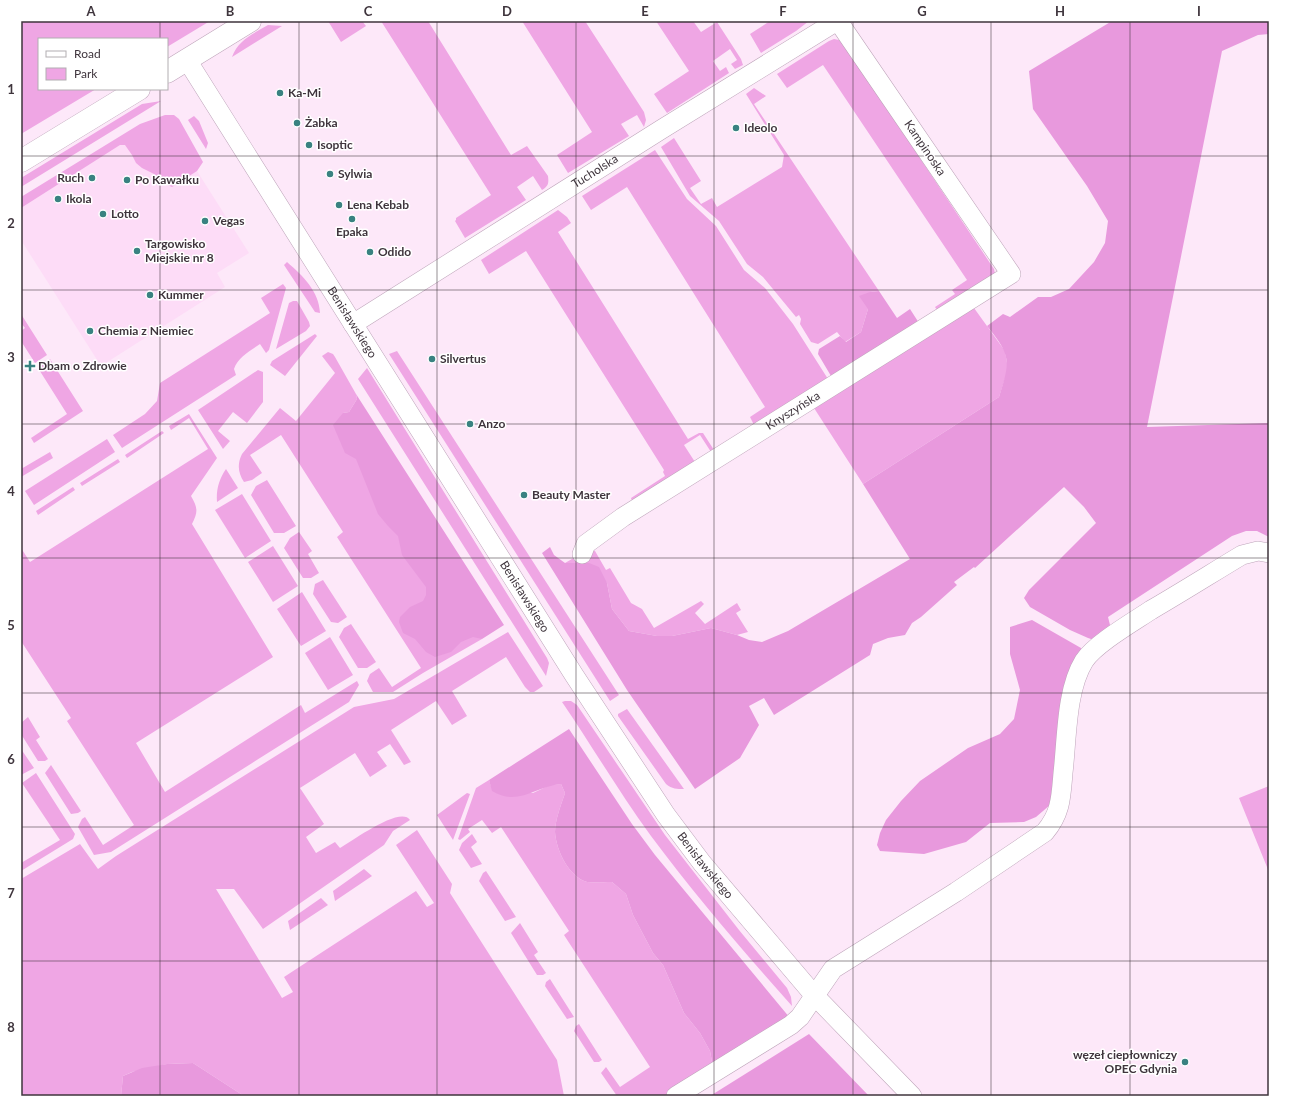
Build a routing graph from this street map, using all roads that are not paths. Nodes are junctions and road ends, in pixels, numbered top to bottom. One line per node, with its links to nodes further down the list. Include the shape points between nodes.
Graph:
1 (250, 21): 3 (street)
2 (838, 21): 7 (street, Kampinoska); 8 (street, Tucholska, via 669,124)
3 (187, 60): 4 (street); 8 (street, Benisławskiego)
4 (168, 71)
5 (137, 90): 6 (street)
6 (21, 160)
7 (1011, 274): 10 (street, Knyszyńska, via 623,517 586,544)
8 (353, 324): 11 (street, Benisławskiego, via 574,675 666,815 702,863)
9 (1269, 553): 11 (street, via 1258,551 1242,555 1125,627 1093,650 1077,675 1071,693 1062,794 1053,823 1035,840 833,969)
10 (582, 554)
11 (814, 995): 12 (street, via 800,1017 791,1025); 13 (street, Benisławskiego)
12 (676, 1096)
13 (912, 1096)

